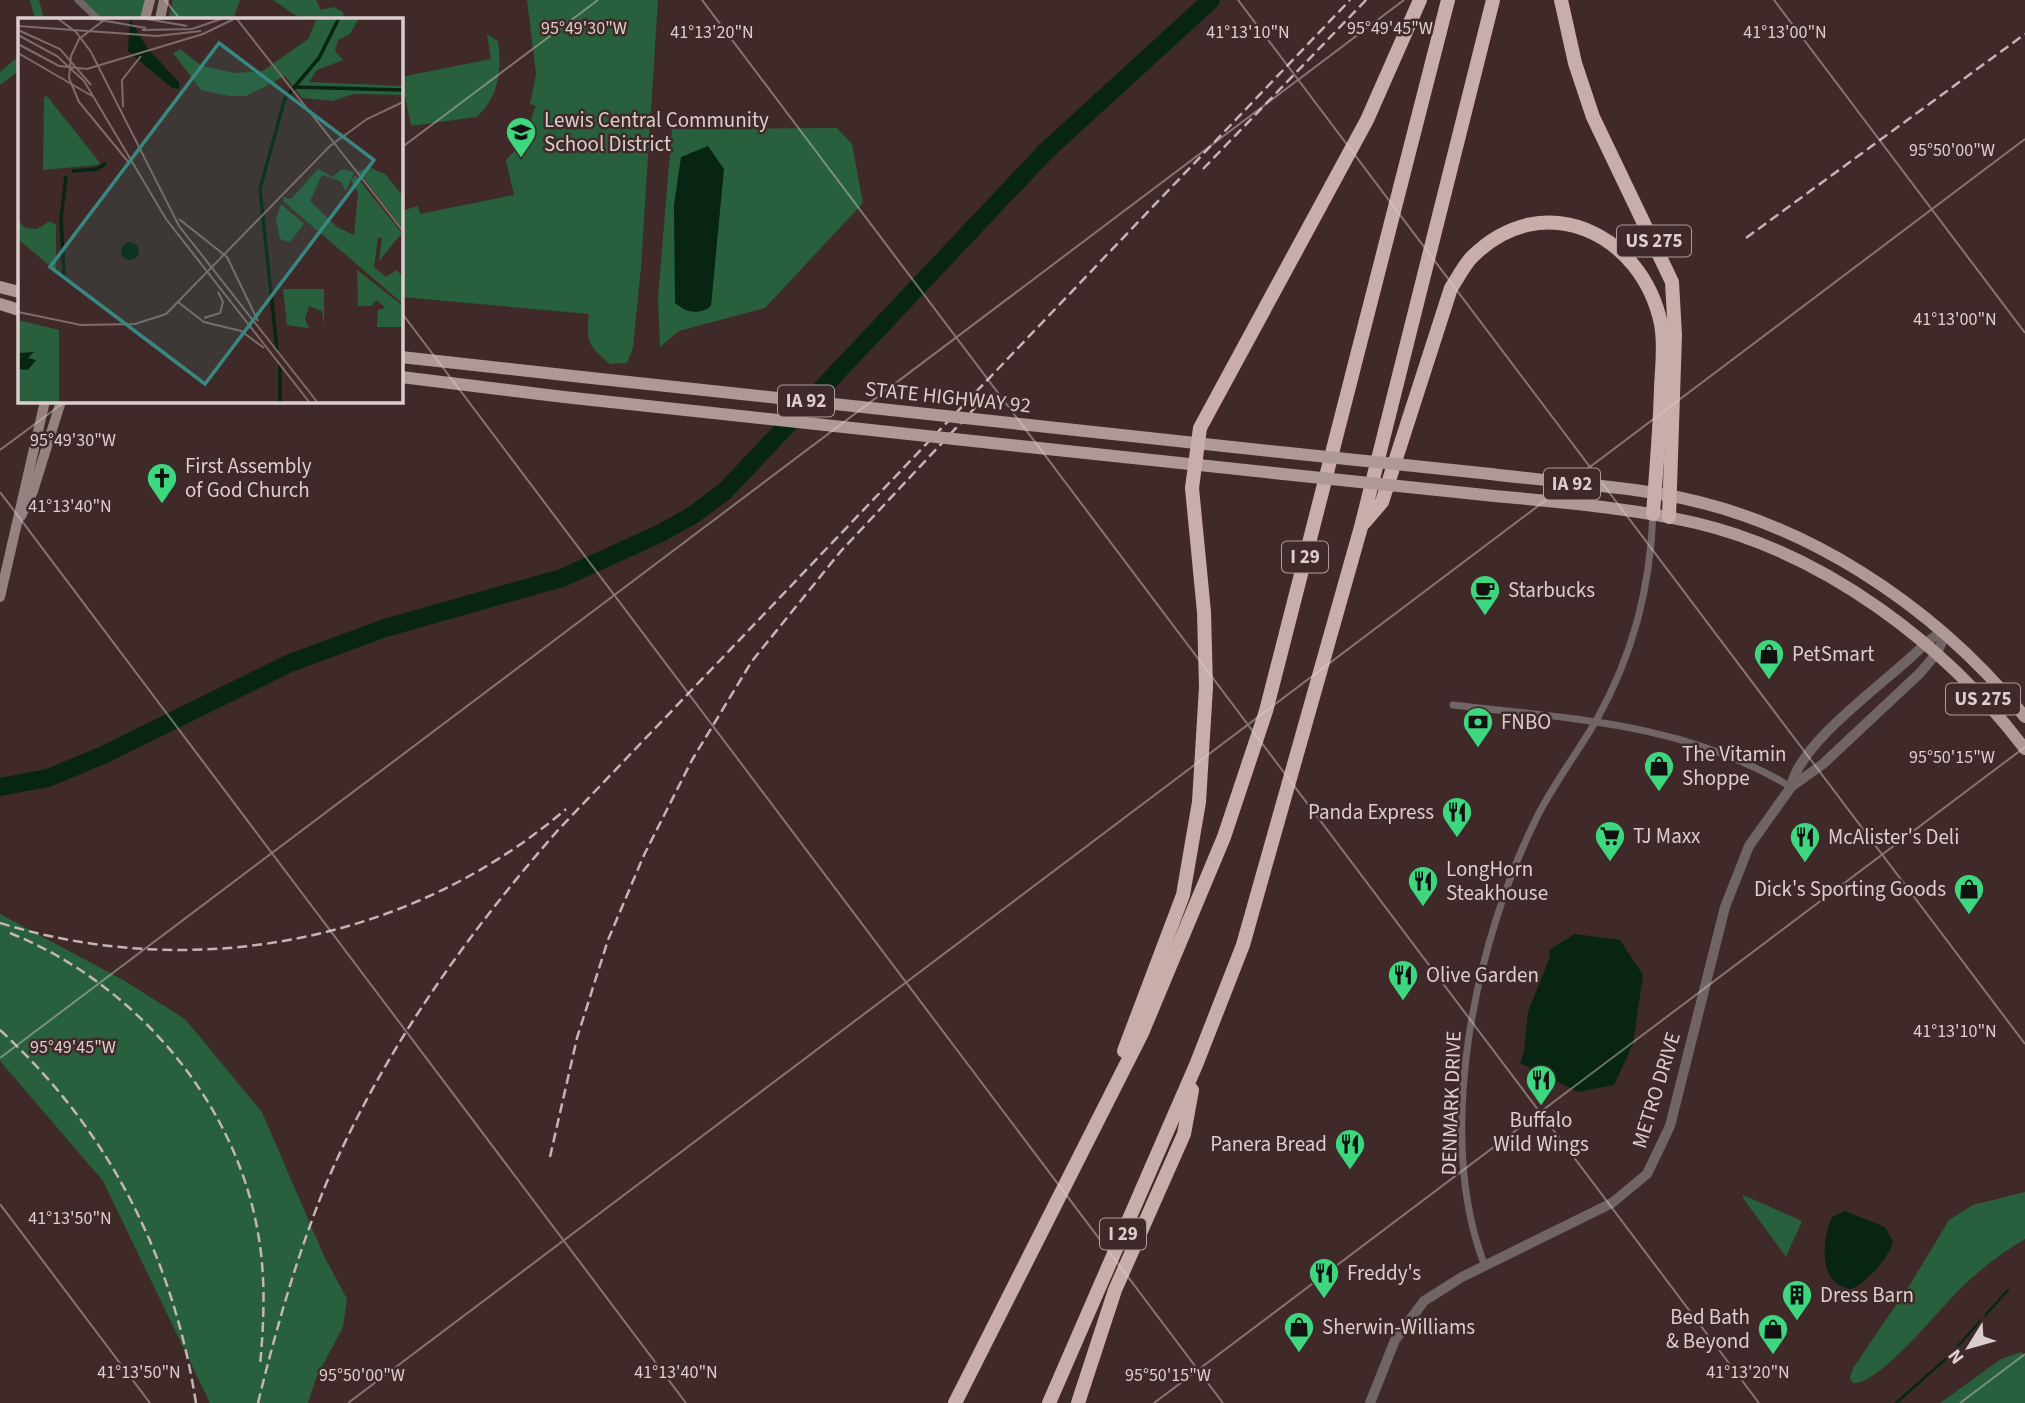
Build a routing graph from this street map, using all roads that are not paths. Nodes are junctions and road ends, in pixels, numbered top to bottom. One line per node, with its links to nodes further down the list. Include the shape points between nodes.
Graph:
1 (78, 0): 8 (street)
2 (150, 0): 9 (main road)
3 (164, 0): 10 (main road)
4 (1420, 0): 19 (highway, via 1367,120 1200,428)
5 (1448, 0): 37 (highway, I 29, via 1266,711 1185,937)
6 (1493, 0): 26 (highway, I 29)
7 (1561, 0): 22 (highway, US 275, via 1593,117 1672,282)
8 (97, 18)
9 (145, 18)
10 (160, 18)
11 (0, 287): 12 (main road)
12 (18, 292)
13 (0, 304): 14 (main road)
14 (18, 310)
15 (402, 357): 19 (main road, STATE HIGHWAY 92 / IA 92, bridge)
16 (402, 377): 20 (main road, STATE HIGHWAY 92 / IA 92, bridge)
17 (45, 402): 25 (main road, via 19,505)
18 (61, 402): 25 (main road)
19 (1198, 444): 20 (highway); 21 (main road, STATE HIGHWAY 92 / IA 92, bridge)
20 (1195, 464): 23 (main road, STATE HIGHWAY 92 / US 275, bridge); 37 (highway, via 1192,488 1206,687 1199,803 1183,895)
21 (1654, 493): 22 (main road, IA 92); 23 (highway); 26 (highway, via 1663,340 1655,303 1639,272 1604,238 1583,226 1552,222 1515,230 1495,240 1472,257 1451,288 1382,502)
22 (1671, 496): 24 (highway); 28 (main road, US 275, via 1754,519 1823,550 1882,584)
23 (1653, 514): 24 (main road, US 275); 33 (street, DENMARK DRIVE, via 1648,584 1636,630)
24 (1669, 517): 29 (main road, US 275, via 1737,535 1797,562 1869,603)
25 (19, 522): 27 (main road)
26 (1361, 527): 36 (highway, I 29, via 1243,945)
27 (0, 597)
28 (1945, 635): 29 (street, METRO DRIVE); 30 (street, METRO DRIVE); 32 (main road, US 275)
29 (1925, 643): 30 (main road, US 275); 35 (street, METRO DRIVE, via 1802,759)
30 (1937, 653): 34 (main road, US 275); 35 (street, METRO DRIVE, via 1823,764)
31 (1453, 705): 33 (street)
32 (2025, 717)
33 (1595, 722): 35 (street, via 1706,745 1753,764); 38 (street, DENMARK DRIVE, via 1552,789 1516,863 1497,914 1476,996 1465,1082 1464,1169 1469,1216)
34 (2025, 748)
35 (1791, 787): 38 (street, METRO DRIVE, via 1738,869 1670,1126 1654,1164 1612,1203)
36 (1196, 1065): 40 (highway, I 29); 41 (highway, via 1184,1134 1115,1290)
37 (1110, 1095): 39 (highway, I 29)
38 (1485, 1266): 42 (street, METRO DRIVE, via 1433,1293 1416,1309 1388,1353)
39 (955, 1403)
40 (1049, 1403)
41 (1078, 1403)
42 (1370, 1403)

